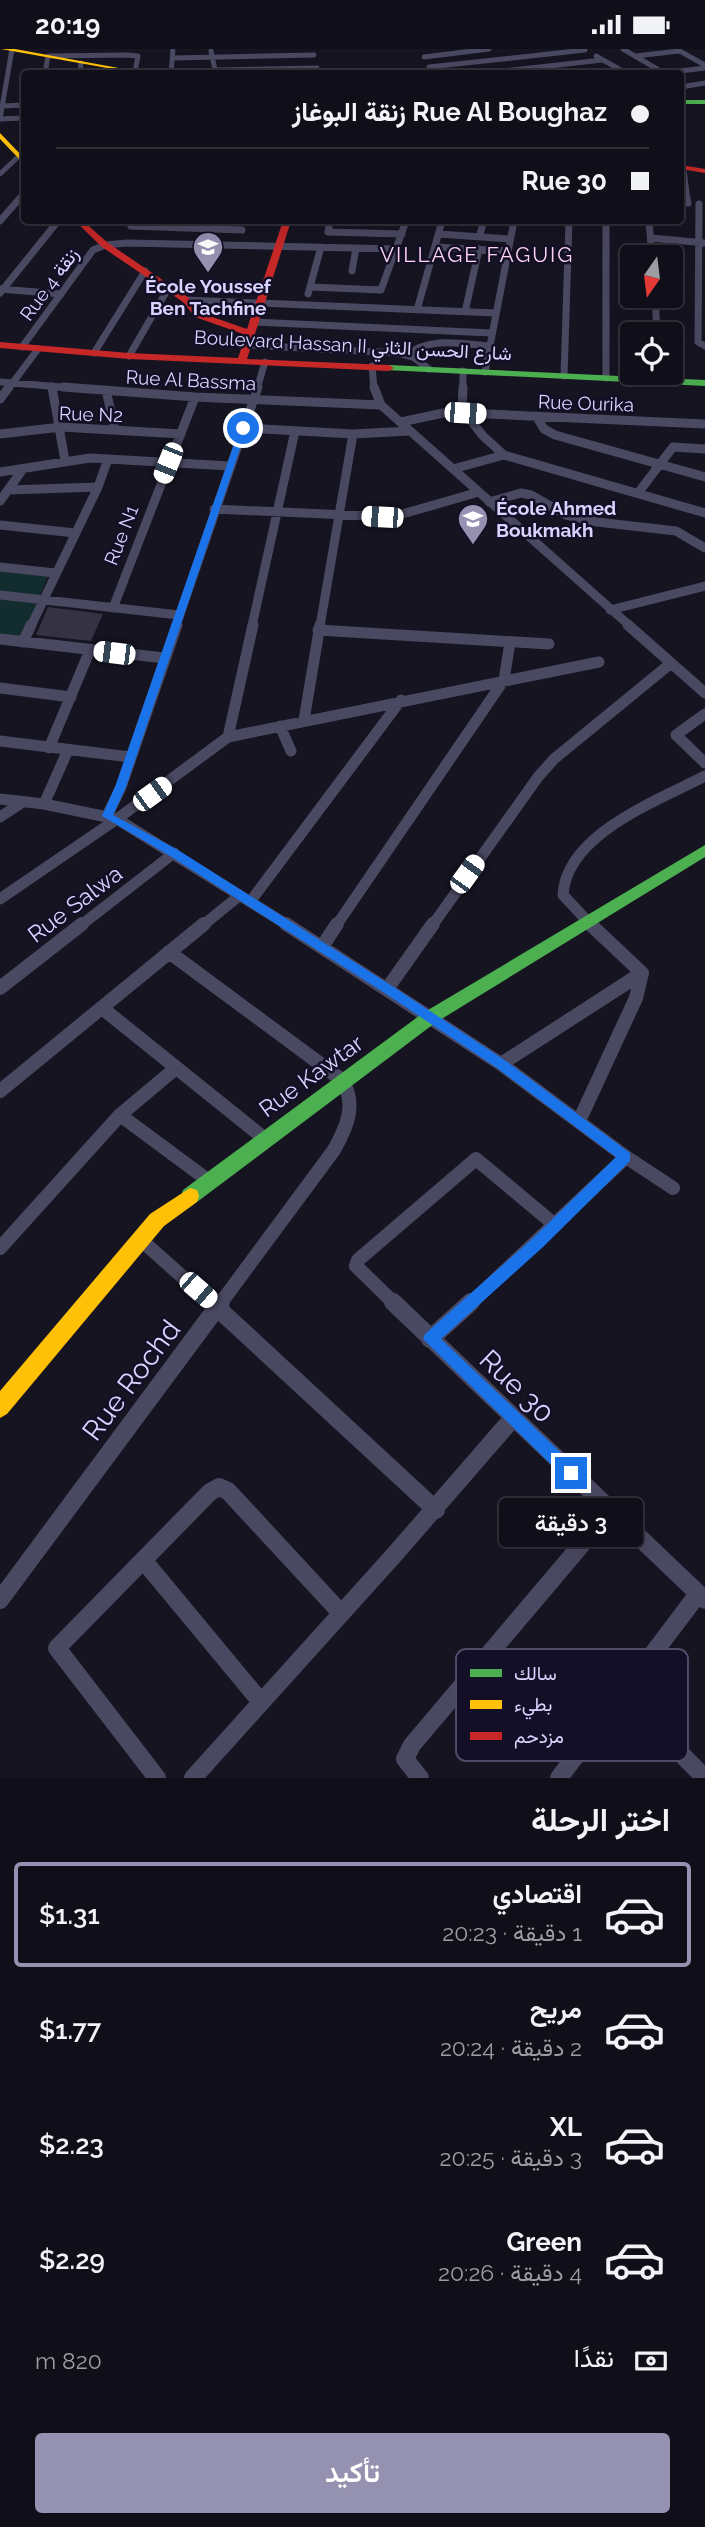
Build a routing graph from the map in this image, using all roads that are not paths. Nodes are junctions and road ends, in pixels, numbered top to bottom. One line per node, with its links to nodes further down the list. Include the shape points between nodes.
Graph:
1 (173, 49): 17 (street)
2 (211, 49): 15 (street)
3 (421, 49): 16 (street)
4 (489, 49): 8 (street)
5 (546, 49): 12 (street)
6 (584, 49): 12 (street); 18 (street)
7 (623, 49): 14 (street)
8 (463, 50): 16 (street)
9 (677, 50): 14 (street); 21 (street)
10 (313, 52): 15 (street); 30 (street)
11 (7, 53): 13 (street); 24 (street)
12 (554, 53): 20 (street)
13 (48, 56): 22 (street); 25 (street); 27 (street, via 136,55)
14 (636, 56): 37 (street)
15 (212, 57): 17 (street); 29 (street, via 214,69)
16 (424, 57): 31 (street)
17 (173, 58): 28 (street)
18 (602, 60): 19 (street); 36 (street)
19 (571, 63): 34 (street); 35 (street)
20 (460, 65): 32 (street); 33 (street)
21 (705, 66): 38 (street)
22 (81, 68): 26 (street)
23 (0, 69): 24 (street)
24 (9, 69): 44 (street)
25 (46, 70)
26 (104, 70)
27 (138, 70)
28 (171, 70)
29 (219, 70)
30 (317, 70)
31 (430, 70)
32 (435, 70)
33 (467, 70)
34 (512, 70)
35 (582, 70)
36 (620, 70)
37 (661, 70)
38 (683, 70)
39 (705, 83): 40 (street)
40 (684, 86)
41 (705, 102): 42 (street)
42 (684, 103)
43 (21, 105): 44 (street)
44 (4, 106): 46 (street)
45 (21, 118): 46 (street)
46 (0, 119)
47 (0, 135): 48 (street)
48 (21, 158)
49 (21, 160): 52 (street)
50 (684, 167): 51 (street)
51 (705, 171)
52 (0, 174)
53 (21, 197): 56 (street)
54 (684, 203): 55 (street)
55 (702, 204): 79 (street)
56 (0, 221)
57 (56, 224): 96 (street)
58 (82, 224): 82 (street)
59 (131, 224): 60 (street)
60 (165, 224): 72 (street); 80 (street)
61 (206, 224): 72 (street)
62 (245, 224): 73 (street)
63 (286, 224): 83 (street)
64 (329, 224): 74 (street, via 328,232)
65 (405, 224): 74 (street)
66 (441, 224): 75 (street)
67 (483, 224): 76 (street)
68 (513, 224): 78 (street)
69 (569, 224): 118 (street)
70 (606, 224): 119 (street)
71 (649, 224): 77 (street)
72 (204, 229): 73 (street)
73 (242, 230): 81 (street)
74 (402, 234): 88 (street)
75 (439, 234): 76 (street); 86 (street)
76 (480, 237): 78 (street)
77 (650, 238): 79 (street); 84 (street)
78 (510, 239): 90 (street)
79 (703, 243): 93 (street)
80 (155, 244): 81 (street); 82 (street)
81 (237, 244): 83 (street)
82 (105, 245): 91 (street); 97 (street, Rue 4 زنقة, via 93,250)
83 (279, 245): 85 (street); 99 (street)
84 (651, 245)
85 (321, 247): 87 (street); 95 (street)
86 (435, 247): 89 (street); 101 (street)
87 (356, 248): 88 (street); 92 (street)
88 (397, 249): 95 (street, via 381,290)
89 (479, 249): 90 (street); 102 (street)
90 (508, 251): 103 (street)
91 (145, 271): 94 (street); 110 (street)
92 (352, 271)
93 (702, 284): 108 (street, via 698,342)
94 (169, 287): 98 (street); 112 (street)
95 (310, 287): 100 (street)
96 (1, 291): 97 (street)
97 (61, 294): 109 (street, Rue 4 زنقة)
98 (186, 300): 99 (street); 105 (street, via 201,317)
99 (259, 303): 100 (street); 105 (street)
100 (304, 305): 101 (street)
101 (417, 310): 102 (street)
102 (465, 311): 103 (street)
103 (495, 313): 104 (street)
104 (491, 333): 105 (street); 107 (street)
105 (247, 340): 111 (street); 112 (street, Boulevard Hassan II شارع الحسن الثاني); 113 (street, Boulevard Hassan II شارع الحسن الثاني)
106 (0, 345): 109 (street, Boulevard Hassan II شارع الحسن الثاني)
107 (489, 346): 111 (street, via 433,344); 117 (street)
108 (705, 346)
109 (30, 348): 110 (street, Boulevard Hassan II شارع الحسن الثاني); 123 (street)
110 (94, 353): 112 (street, Boulevard Hassan II شارع الحسن الثاني)
111 (407, 355): 115 (street)
112 (130, 356)
113 (265, 362): 114 (street, Boulevard Hassan II شارع الحسن الثاني); 129 (street)
114 (372, 366): 115 (street, Boulevard Hassan II شارع الحسن الثاني); 130 (street, via 374,392)
115 (429, 369): 116 (street, Boulevard Hassan II شارع الحسن الثاني)
116 (463, 371): 117 (street, Boulevard Hassan II شارع الحسن الثاني); 131 (street)
117 (485, 372): 118 (street, Boulevard Hassan II شارع الحسن الثاني)
118 (564, 376): 119 (street, Boulevard Hassan II شارع الحسن الثاني)
119 (606, 378): 120 (street, Boulevard Hassan II شارع الحسن الثاني)
120 (620, 378)
121 (683, 380): 124 (street, Boulevard Hassan II شارع الحسن الثاني)
122 (0, 382): 123 (street, Rue Al Bassma)
123 (13, 383): 125 (street, Rue Al Bassma); 128 (street)
124 (705, 383)
125 (52, 386): 126 (street, Rue Al Bassma); 136 (street)
126 (106, 390): 127 (street, Rue Al Bassma); 138 (street)
127 (195, 397): 129 (street, Rue Al Bassma); 143 (street, Rue N1)
128 (0, 399)
129 (254, 399): 130 (street, Rue Al Bassma); 137 (street)
130 (381, 405): 133 (street)
131 (463, 411): 132 (street, Rue Ourika); 133 (street, Rue Ourika); 146 (street)
132 (536, 416): 134 (street, Rue Ourika); 150 (street, via 544,429 555,435)
133 (401, 422): 140 (street)
134 (667, 422): 135 (street, Rue Ourika); 144 (street)
135 (705, 424)
136 (61, 427): 138 (street, Rue N2); 142 (street, Rue N2); 148 (street)
137 (243, 428): 139 (street); 151 (street)
138 (115, 430): 143 (street, Rue N2)
139 (295, 431): 141 (street); 163 (street)
140 (410, 431): 141 (street); 153 (street)
141 (353, 433): 165 (street)
142 (0, 434)
143 (181, 434): 149 (street, Rue N1)
144 (673, 447): 145 (street); 150 (street)
145 (705, 449)
146 (504, 455): 153 (street); 159 (street)
147 (108, 459): 148 (street); 149 (street); 156 (street)
148 (65, 461): 152 (street)
149 (168, 463): 151 (street); 174 (street, Rue N1)
150 (662, 465): 155 (street); 159 (street)
151 (230, 466): 162 (street)
152 (23, 469): 154 (street); 157 (street)
153 (453, 469): 158 (street)
154 (0, 472)
155 (705, 477)
156 (98, 487): 157 (street); 167 (street)
157 (8, 490): 160 (street)
158 (478, 492): 161 (street); 165 (street, via 392,517)
159 (638, 493): 164 (street)
160 (0, 501)
161 (489, 502): 168 (street, via 511,494 531,495 566,515 676,531); 175 (street)
162 (214, 509): 163 (street); 176 (street)
163 (279, 512): 165 (street); 194 (street)
164 (705, 513)
165 (340, 515): 177 (street)
166 (0, 525): 167 (street)
167 (75, 533): 170 (street)
168 (705, 548)
169 (0, 567): 170 (street)
170 (55, 573): 173 (street)
171 (705, 586): 175 (street)
172 (0, 595): 173 (street)
173 (41, 600): 174 (street); 179 (street)
174 (113, 608): 176 (street)
175 (610, 610): 185 (street)
176 (179, 615): 183 (street)
177 (318, 630): 180 (street); 192 (street)
178 (0, 639): 179 (street)
179 (23, 642): 182 (street)
180 (510, 642): 181 (street); 186 (street)
181 (549, 644)
182 (90, 650): 183 (street); 189 (street)
183 (164, 659): 199 (street)
184 (599, 662): 186 (street)
185 (670, 664): 188 (street); 216 (street, via 538,777)
186 (504, 680): 190 (street); 212 (street)
187 (0, 688): 189 (street)
188 (705, 693)
189 (71, 697): 196 (street)
190 (401, 700): 192 (street); 210 (street)
191 (705, 714): 200 (street, via 676,735)
192 (304, 720): 193 (street)
193 (280, 726): 194 (street); 198 (street)
194 (228, 737): 206 (street)
195 (0, 741): 196 (street)
196 (49, 748): 197 (street)
197 (68, 750): 199 (street); 204 (street)
198 (290, 751)
199 (130, 757): 206 (street)
200 (705, 763)
201 (705, 776): 211 (street, via 600,835 583,852 562,891)
202 (0, 799): 203 (street)
203 (23, 802): 204 (street); 205 (street)
204 (44, 804): 206 (street)
205 (0, 817)
206 (112, 818): 208 (street); 209 (street)
207 (705, 850): 211 (street, Rue Kawtar)
208 (174, 853): 210 (street); 215 (street, Rue Salwa)
209 (0, 899)
210 (244, 899): 212 (street); 213 (street)
211 (586, 921): 214 (street); 218 (street, Rue Kawtar)
212 (321, 947): 216 (street)
213 (169, 952): 217 (street); 221 (street)
214 (642, 973): 219 (street); 224 (street, via 636,998)
215 (0, 988)
216 (387, 989): 218 (street)
217 (102, 1008): 220 (street); 222 (street)
218 (429, 1018): 219 (street); 221 (street, Rue Kawtar)
219 (501, 1064): 224 (street)
220 (176, 1068): 223 (street); 225 (street)
221 (342, 1080): 225 (street, Rue Kawtar); 232 (street, Rue Rochd, via 350,1100 345,1130)
222 (0, 1091)
223 (120, 1115): 227 (street); 231 (street)
224 (579, 1121): 226 (street)
225 (265, 1139): 227 (street, Rue Kawtar)
226 (626, 1157): 228 (street); 229 (street)
227 (209, 1181): 230 (street, Rue Kawtar, via 157,1220)
228 (673, 1188)
229 (555, 1226): 233 (street); 233 (street, Rue 30, via 476,1159 358,1260 356,1266)
230 (140, 1239): 232 (street); 234 (street, Rue Kawtar)
231 (0, 1248)
232 (217, 1307): 236 (street); 240 (street, Rue Rochd)
233 (430, 1339): 235 (street, Rue 30)
234 (2, 1400)
235 (513, 1418): 236 (street); 237 (street, Rue 30)
236 (436, 1510): 241 (street)
237 (610, 1511): 239 (street, Rue 30); 242 (street)
238 (144, 1561): 241 (street, via 219,1487 228,1491); 245 (street); 248 (street, via 57,1648)
239 (702, 1597): 243 (street)
240 (0, 1600)
241 (340, 1612): 245 (street)
242 (493, 1649)
243 (659, 1649)
244 (456, 1693): 250 (street, via 405,1759)
245 (261, 1702): 249 (street)
246 (572, 1761): 251 (street)
247 (688, 1761): 252 (street)
248 (157, 1778)
249 (193, 1778)
250 (420, 1778)
251 (559, 1778)
252 (705, 1778)

